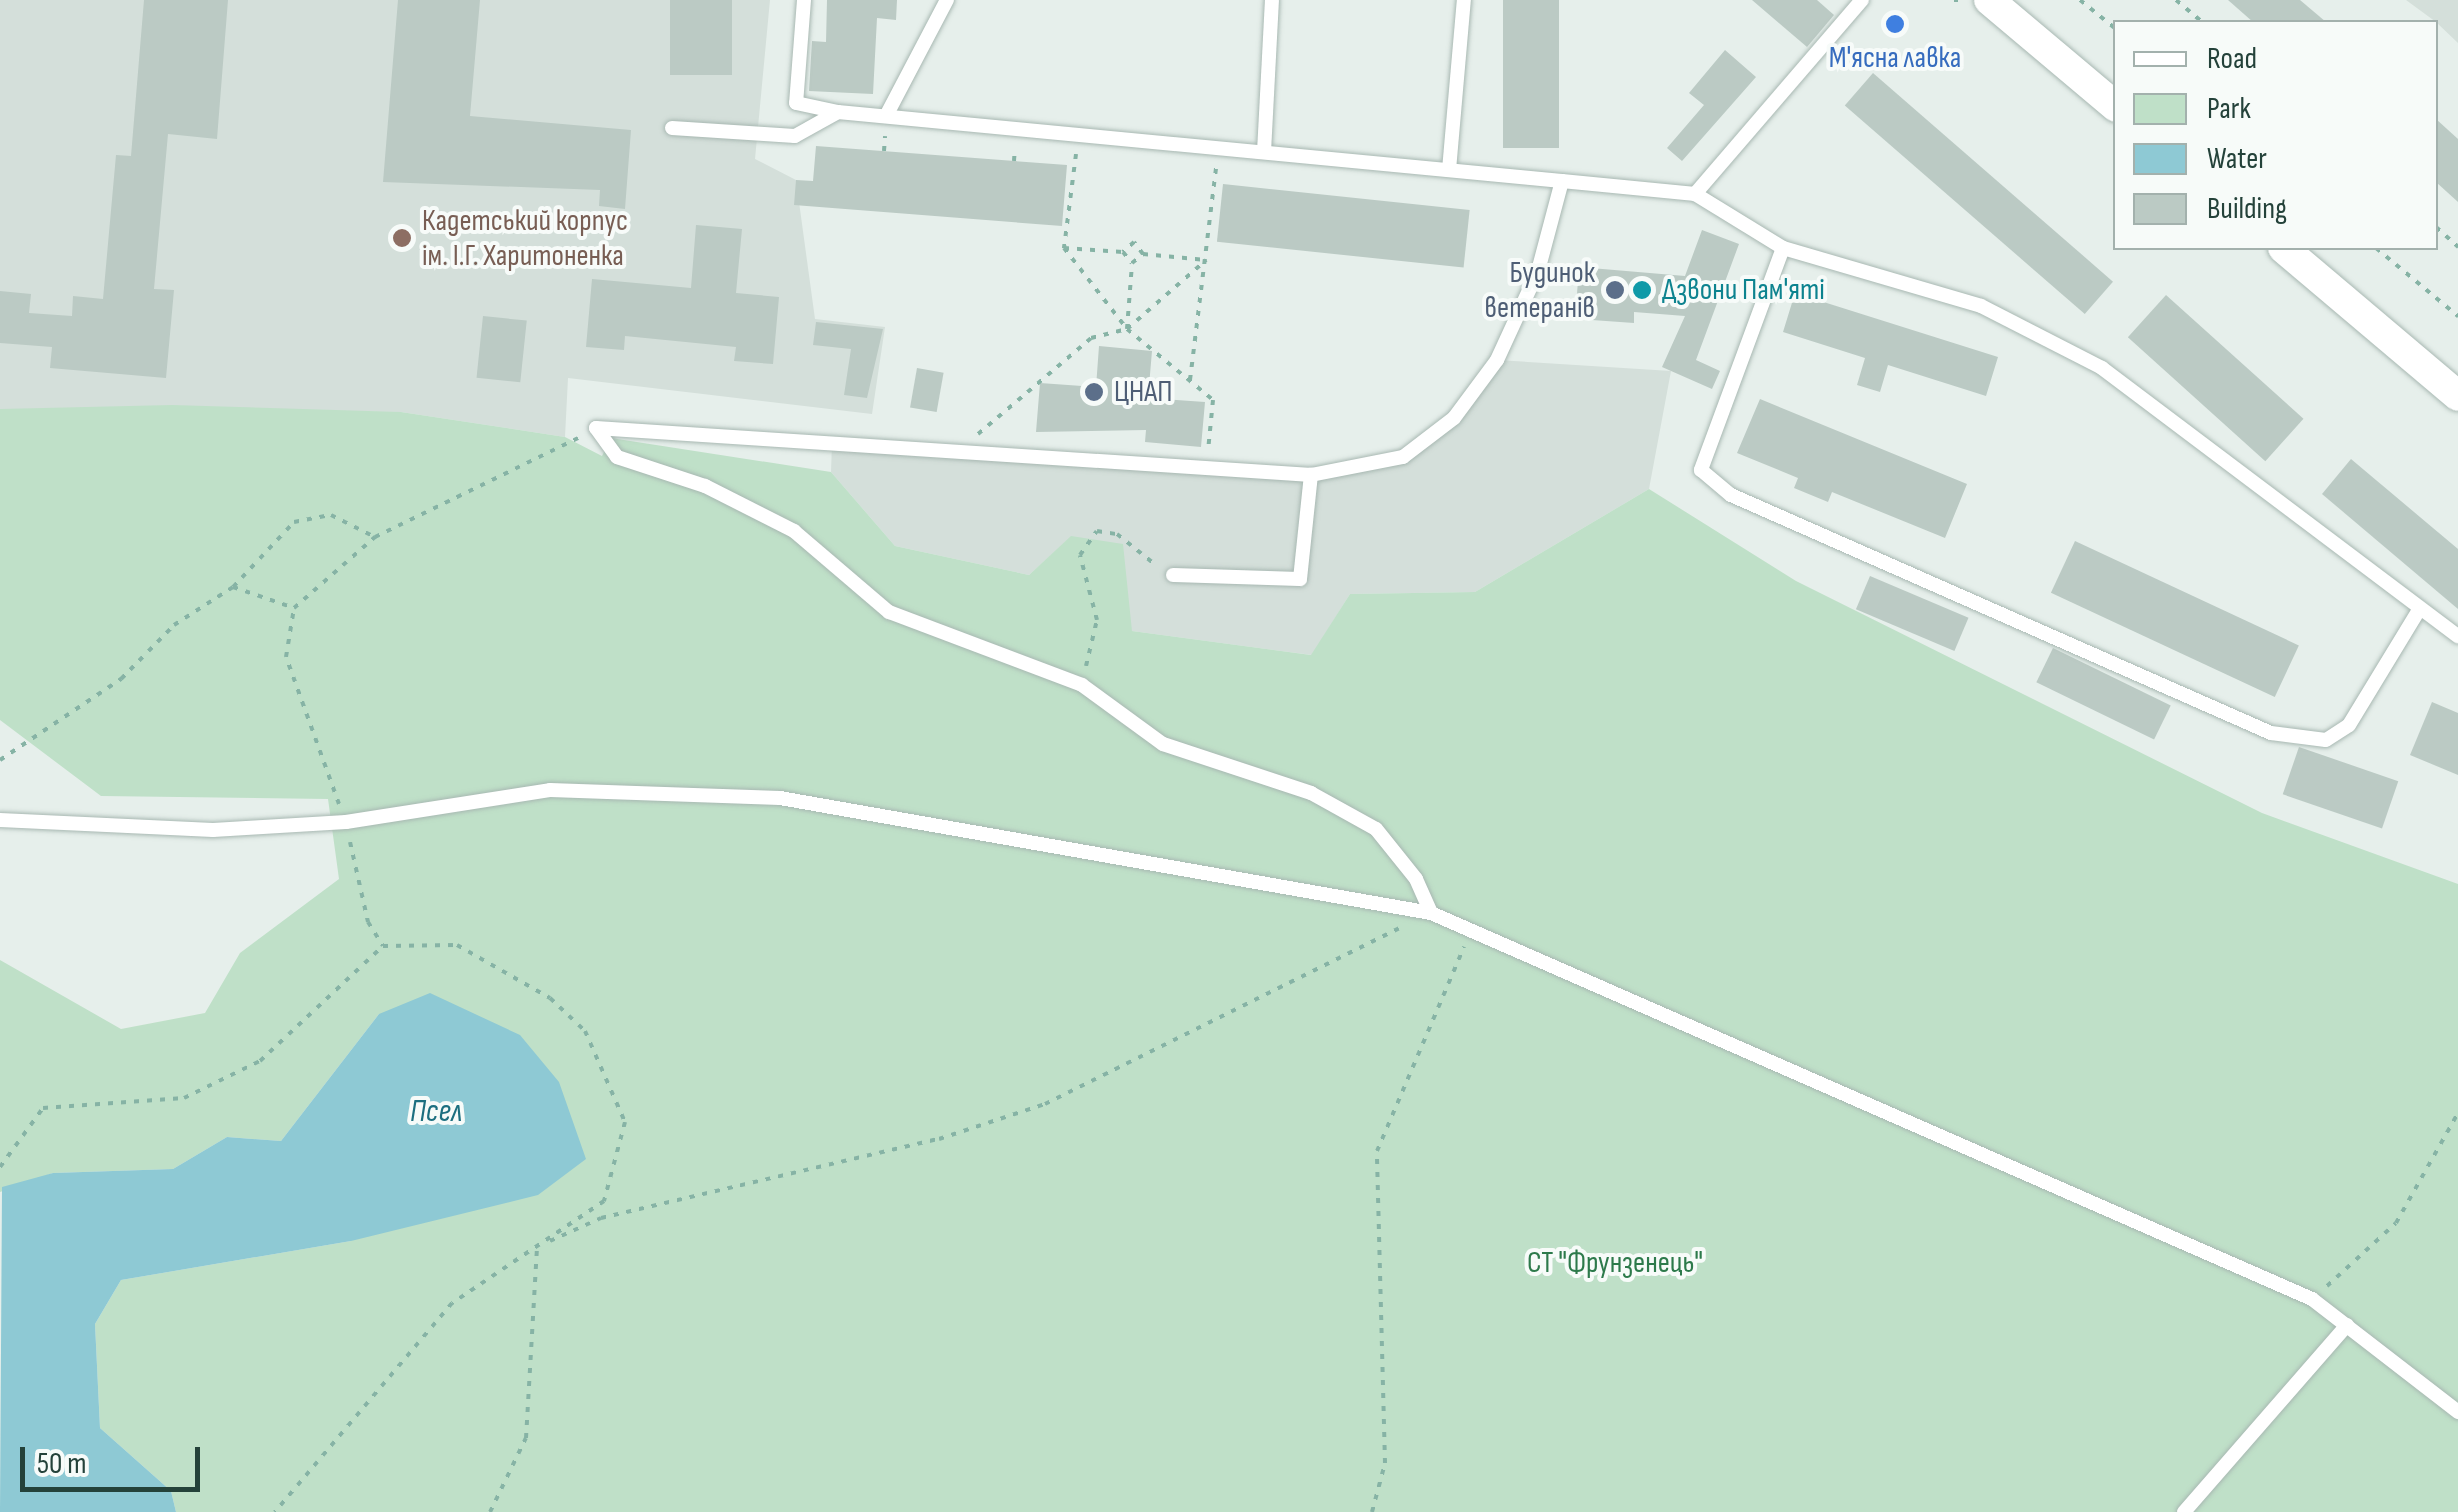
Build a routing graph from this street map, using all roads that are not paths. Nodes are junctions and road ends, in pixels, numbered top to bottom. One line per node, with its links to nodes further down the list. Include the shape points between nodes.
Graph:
1 (804, 0): 8 (lane, via 796,103)
2 (947, 0): 9 (lane)
3 (1272, 0): 11 (lane)
4 (1464, 0): 12 (lane)
5 (1862, 0): 14 (lane)
6 (1989, 0): 7 (main road)
7 (2113, 103)
8 (838, 112): 9 (lane); 10 (lane, via 796,136)
9 (886, 116): 11 (lane)
10 (672, 128)
11 (1264, 152): 12 (lane)
12 (1449, 170): 13 (lane)
13 (1562, 181): 14 (lane); 18 (lane, via 1538,271 1497,360 1454,418 1402,457)
14 (1696, 194): 15 (lane)
15 (1784, 248): 20 (lane, via 1981,306 2102,368); 20 (lane, via 1701,470 1731,495 2271,733 2326,740 2348,725)
16 (2284, 250): 17 (main road)
17 (2458, 396)
18 (1310, 475): 19 (lane, via 1300,579); 23 (lane, via 596,428 617,457 705,486 794,531 889,612 938,637 1082,685 1163,744 1311,794 1376,829)
19 (1173, 574)
20 (2420, 610): 21 (lane)
21 (2458, 636)
22 (0, 820): 23 (lane, via 84,830 346,822 550,790 780,798)
23 (1430, 913): 24 (lane, via 2312,1299)
24 (2347, 1325): 25 (lane); 26 (lane)
25 (2458, 1412)
26 (2184, 1512)

